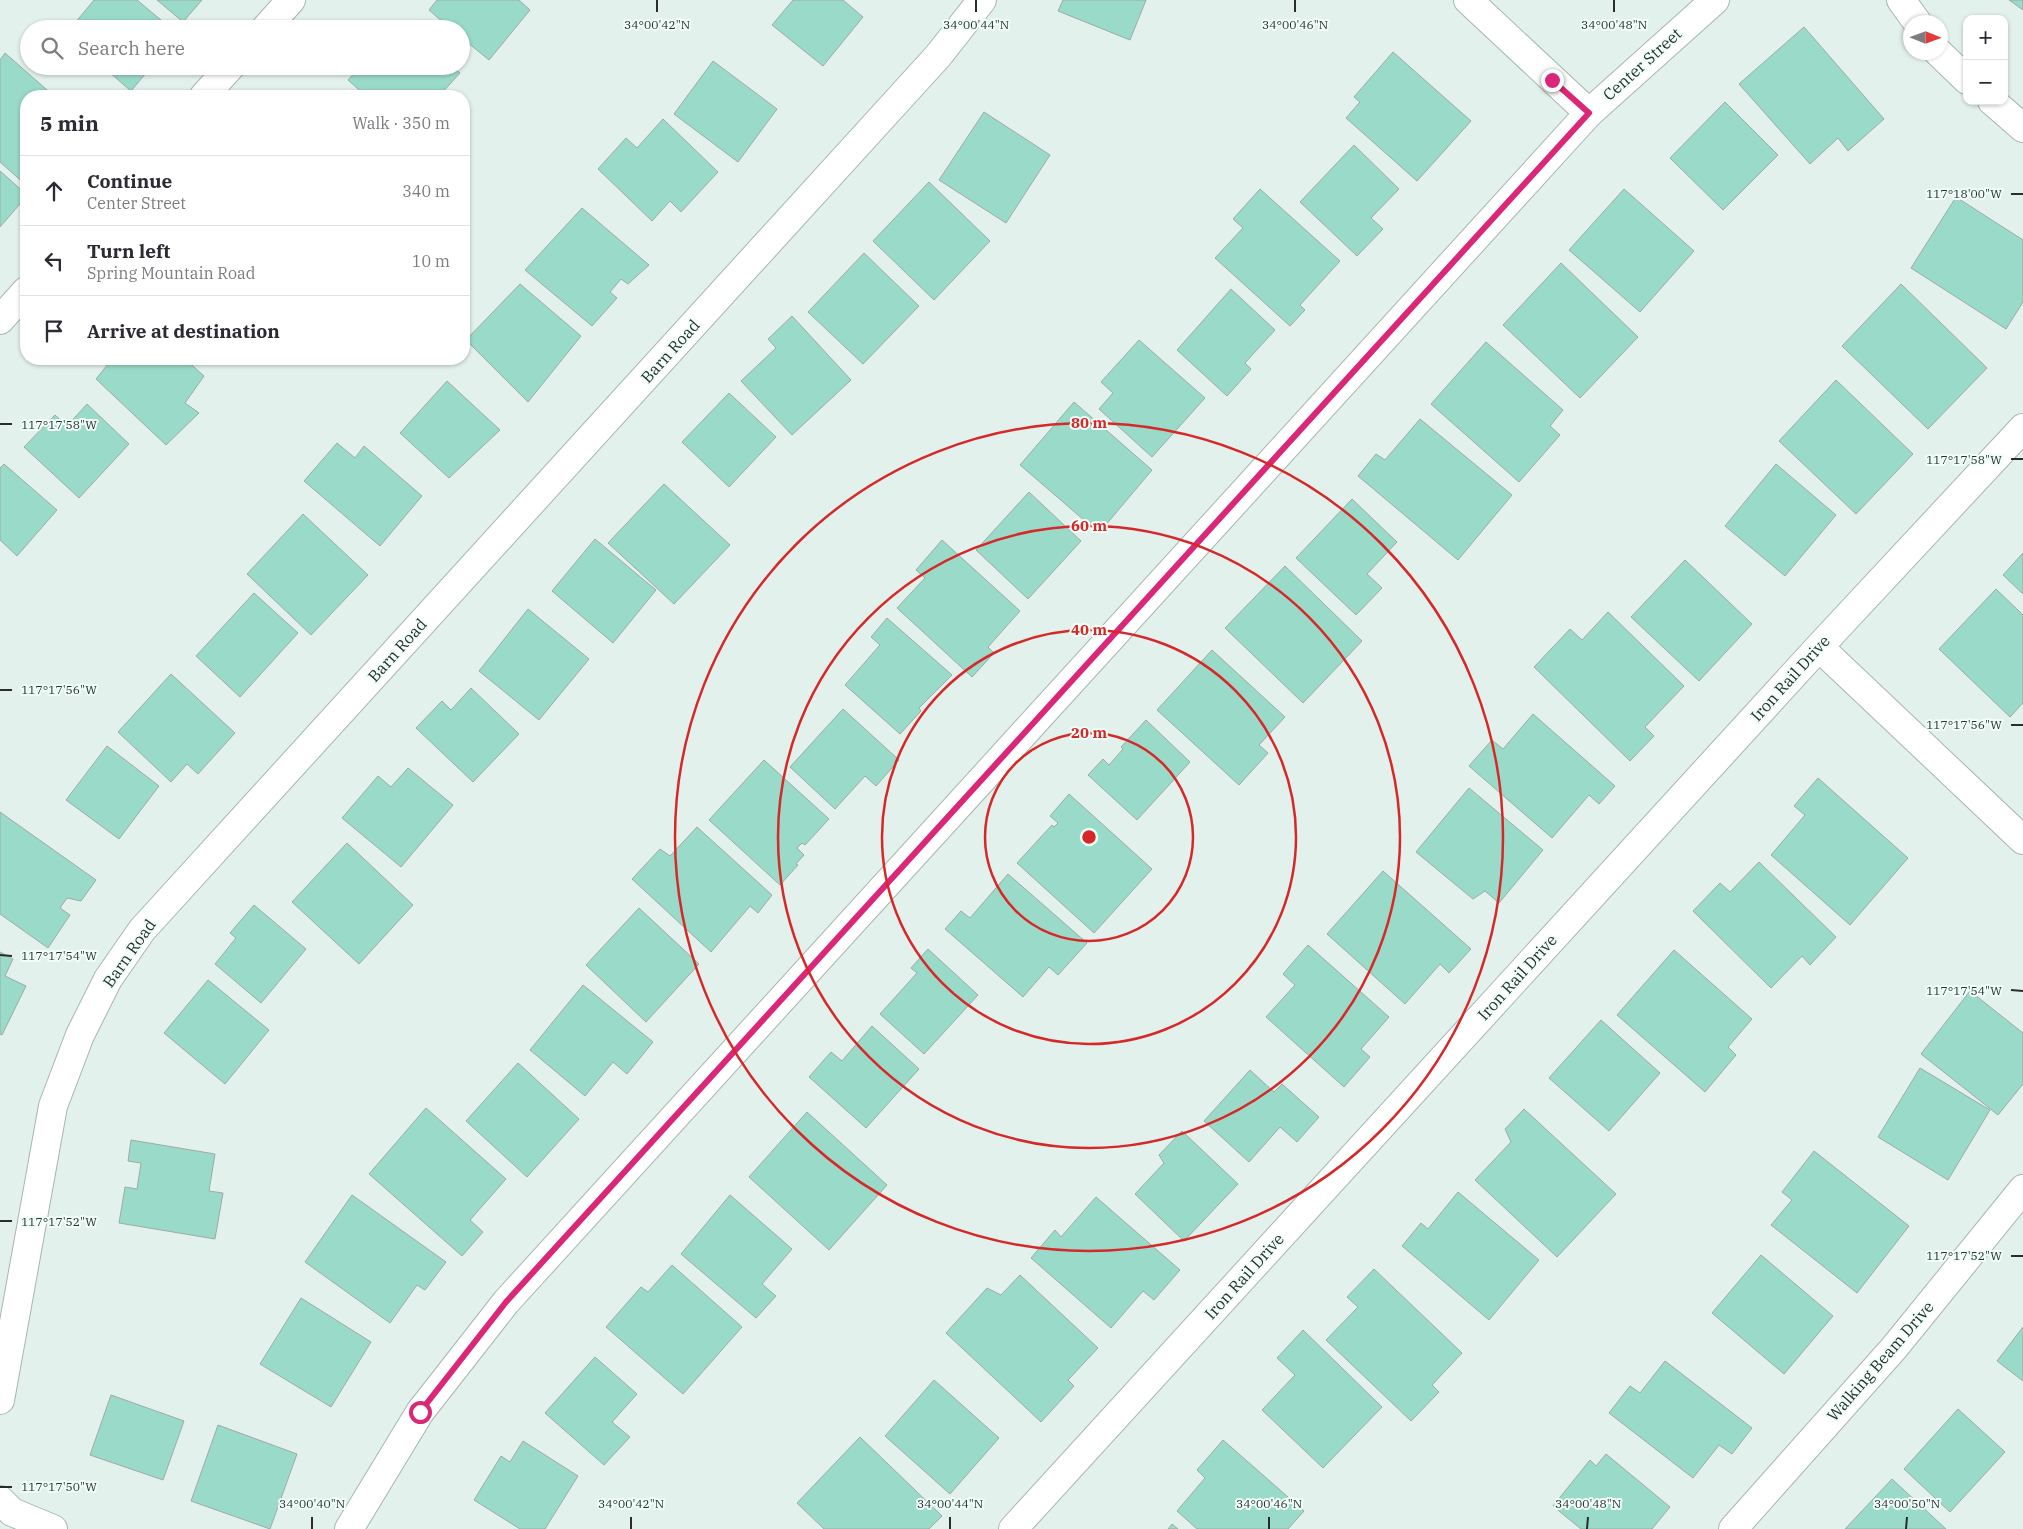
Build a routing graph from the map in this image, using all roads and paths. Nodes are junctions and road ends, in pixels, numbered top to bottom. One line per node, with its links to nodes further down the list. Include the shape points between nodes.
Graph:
1 (291, 0): 7 (street)
2 (982, 0): 21 (street, Barn Road, via 938,56 142,930 108,979 80,1035 53,1106)
3 (1468, 0): 13 (street)
4 (1715, 0): 13 (street, Center Street)
5 (1901, 0): 6 (street)
6 (1911, 15)
7 (273, 20)
8 (1946, 60): 10 (street)
9 (223, 75): 11 (street)
10 (1963, 76)
11 (209, 90)
12 (1997, 105): 14 (street)
13 (1589, 113): 24 (street, Center Street, via 506,1302 420,1412)
14 (2023, 128)
15 (20, 298): 16 (street)
16 (0, 320)
17 (2023, 428): 18 (street, Iron Rail Drive)
18 (1818, 647): 19 (street); 25 (street, Iron Rail Drive)
19 (2023, 840)
20 (2023, 1189): 26 (street, Walking Beam Drive, via 1894,1348)
21 (0, 1400)
22 (0, 1500): 23 (street, via 12,1512)
23 (53, 1529)
24 (349, 1529)
25 (1013, 1529)
26 (1733, 1529)

